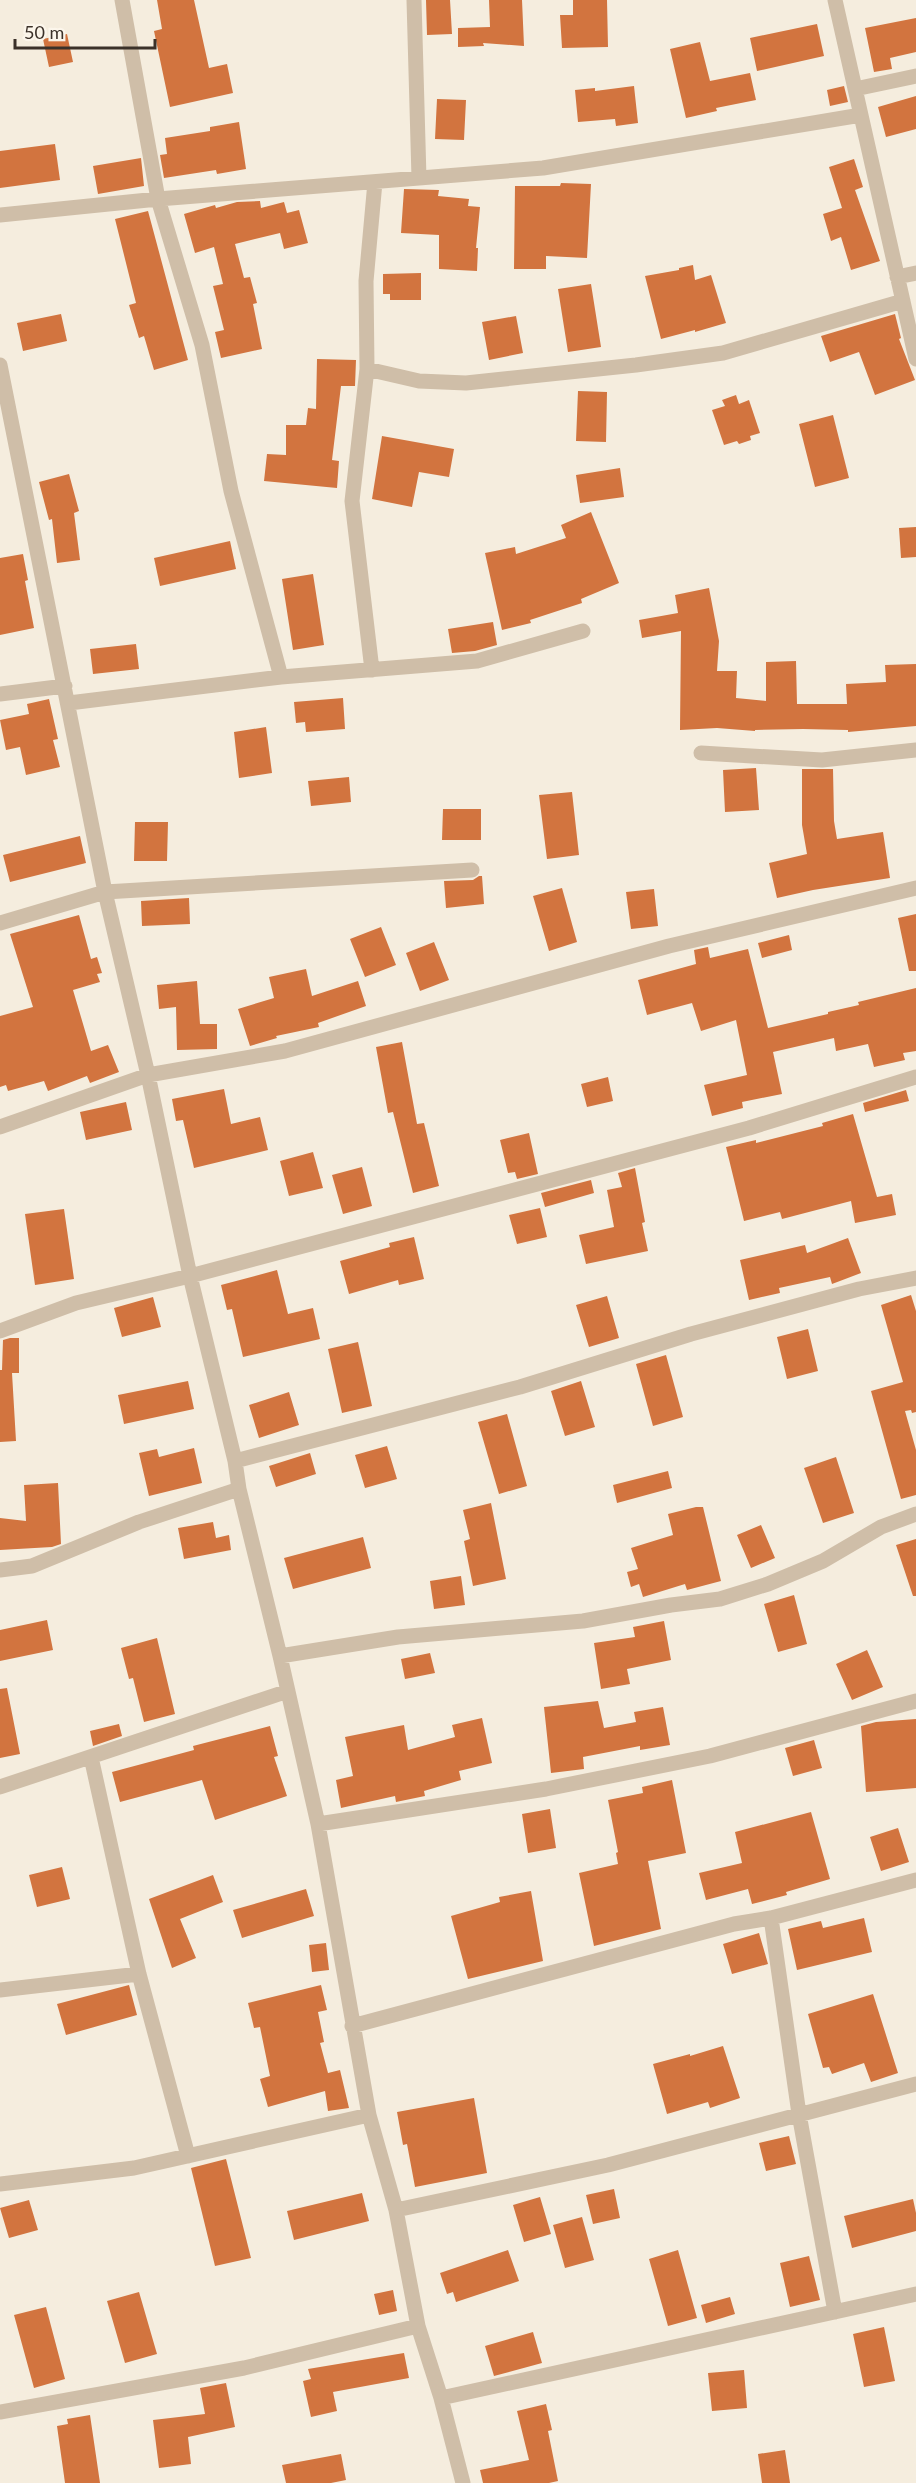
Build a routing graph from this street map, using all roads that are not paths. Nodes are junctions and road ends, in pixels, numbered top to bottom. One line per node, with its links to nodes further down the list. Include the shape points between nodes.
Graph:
1 (122, 0): 9 (street)
2 (414, 0): 7 (street)
3 (835, 0): 5 (street)
4 (916, 76): 5 (street)
5 (855, 89): 6 (street)
6 (861, 115): 7 (street, via 543,168); 12 (street)
7 (419, 178): 8 (street)
8 (375, 182): 9 (street); 16 (street, via 366,281)
9 (158, 199): 10 (street); 19 (street, via 202,345 231,491)
10 (0, 215)
11 (916, 273): 12 (street)
12 (897, 277): 13 (street)
13 (903, 301): 14 (street); 16 (street, via 723,352 636,365 466,383 419,381)
14 (916, 359)
15 (0, 365): 20 (street)
16 (367, 369): 18 (street, via 352,501)
17 (583, 631): 18 (street, via 477,661)
18 (372, 670): 19 (street)
19 (281, 677): 22 (street)
20 (65, 686): 21 (street); 22 (street)
21 (0, 694)
22 (69, 703): 27 (street)
23 (916, 750): 24 (street, via 822,760)
24 (701, 753)
25 (472, 870): 27 (street)
26 (916, 888): 29 (street, via 658,949 285,1051)
27 (105, 892): 28 (street); 29 (street)
28 (0, 923)
29 (148, 1075): 31 (street); 32 (street)
30 (916, 1077): 32 (street, via 749,1128)
31 (0, 1127)
32 (190, 1276): 34 (street, via 76,1303); 35 (street)
33 (916, 1278): 35 (street, via 859,1289 691,1334 520,1387)
34 (0, 1331)
35 (235, 1461): 36 (street)
36 (239, 1489): 38 (street, via 140,1522 32,1566); 39 (street)
37 (916, 1514): 39 (street, via 881,1527 823,1561 720,1599 583,1621 398,1637)
38 (0, 1570)
39 (280, 1656): 40 (street)
40 (288, 1691): 42 (street); 44 (street)
41 (916, 1701): 44 (street, via 710,1756 546,1789)
42 (91, 1757): 43 (street); 47 (street)
43 (0, 1787)
44 (318, 1824): 49 (street)
45 (916, 1880): 46 (street)
46 (771, 1918): 49 (street, via 734,1924); 51 (street)
47 (139, 1974): 48 (street); 53 (street)
48 (0, 1990)
49 (352, 2026): 52 (street)
50 (916, 2084): 51 (street)
51 (799, 2114): 55 (street, via 608,2165); 57 (street)
52 (369, 2115): 53 (street); 55 (street)
53 (188, 2156): 54 (street, via 134,2168)
54 (0, 2184)
55 (396, 2210): 58 (street)
56 (916, 2294): 57 (street)
57 (835, 2312): 59 (street)
58 (418, 2326): 59 (street); 60 (street, via 244,2368)
59 (441, 2398): 61 (street)
60 (0, 2412)
61 (463, 2483)

